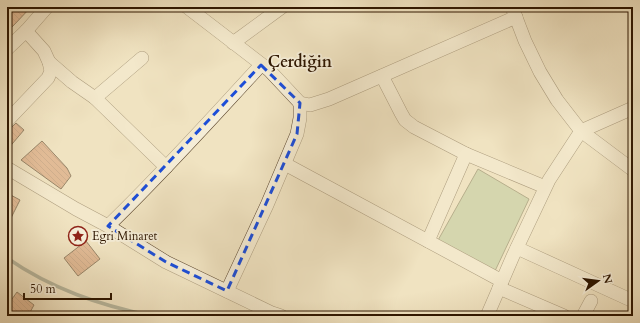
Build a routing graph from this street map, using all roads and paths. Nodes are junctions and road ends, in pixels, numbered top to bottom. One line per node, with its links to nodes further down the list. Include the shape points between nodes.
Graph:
1 (47, 7): 5 (street)
2 (187, 7): 6 (street)
3 (282, 7): 6 (street)
4 (514, 12): 11 (street); 16 (street, via 540,72 556,100)
5 (26, 31): 7 (street); 9 (street, via 44,51)
6 (234, 43): 10 (street)
7 (7, 49)
8 (142, 58): 12 (street)
9 (48, 62): 12 (street); 15 (street, via 51,71 48,78)
10 (261, 64): 13 (street); 19 (street)
11 (382, 76): 13 (street, via 329,99 310,104); 17 (street, via 405,120)
12 (95, 98): 19 (street)
13 (300, 103): 18 (street, via 297,134)
14 (633, 108): 16 (street)
15 (7, 121)
16 (581, 132): 21 (street); 22 (street)
17 (466, 154): 22 (street); 24 (street)
18 (285, 164): 24 (street); 27 (street)
19 (166, 167): 23 (street)
20 (7, 168): 23 (street)
21 (633, 170)
22 (546, 187): 25 (street)
23 (108, 226): 27 (street, via 166,262)
24 (428, 241): 26 (street)
25 (517, 248): 26 (street); 29 (street)
26 (501, 285): 31 (street); 32 (street)
27 (226, 291): 30 (street)
28 (592, 301): 33 (street)
29 (633, 301)
30 (281, 316)
31 (487, 316)
32 (564, 316)
33 (583, 316)

